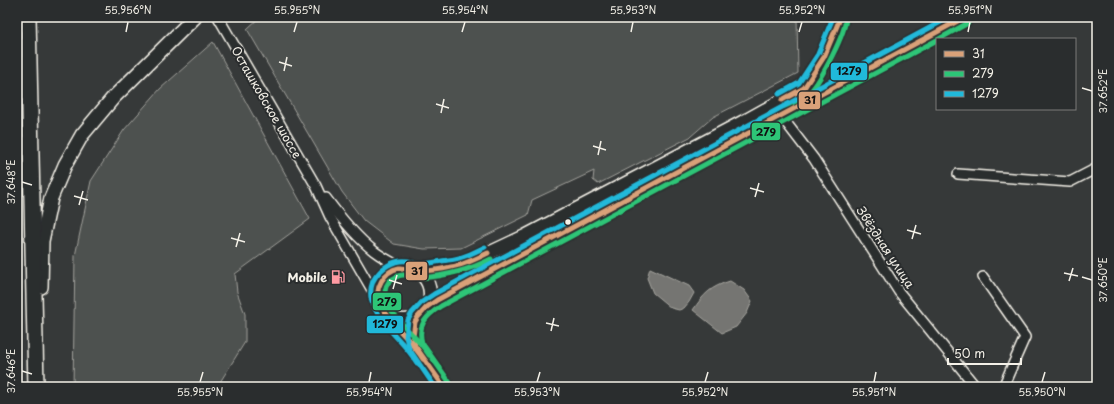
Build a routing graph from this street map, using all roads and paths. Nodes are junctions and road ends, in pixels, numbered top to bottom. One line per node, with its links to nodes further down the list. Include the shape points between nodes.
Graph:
1 (28, 17): 18 (main road)
2 (196, 17): 18 (main road, via 113,98 82,135 65,165 51,198 42,241)
3 (218, 17): 9 (street, Осташковское шоссе)
4 (839, 17): 11 (street, Осташковское шоссе, via 824,58 804,88 525,236 474,260 451,267)
5 (965, 17): 6 (street)
6 (781, 116): 14 (street); 20 (street, Звёздная улица, via 814,159 899,292)
7 (1097, 168): 8 (street, via 1070,182)
8 (958, 174)
9 (316, 186): 10 (street, Осташковское шоссе, via 361,240); 13 (street, Осташковское шоссе, via 330,217)
10 (403, 268): 11 (street, Осташковское шоссе); 13 (street, via 385,276 378,288)
11 (416, 271): 14 (street, via 427,280 430,287)
12 (983, 277): 21 (street, via 1025,337)
13 (379, 302): 15 (street, Осташковское шоссе)
14 (427, 307): 16 (street)
15 (386, 314): 16 (street, via 405,321); 17 (street, Осташковское шоссе)
16 (418, 317): 17 (street, via 413,330)
17 (414, 346): 19 (street, Осташковское шоссе)
18 (37, 387)
19 (444, 387)
20 (976, 387)
21 (1003, 387)

